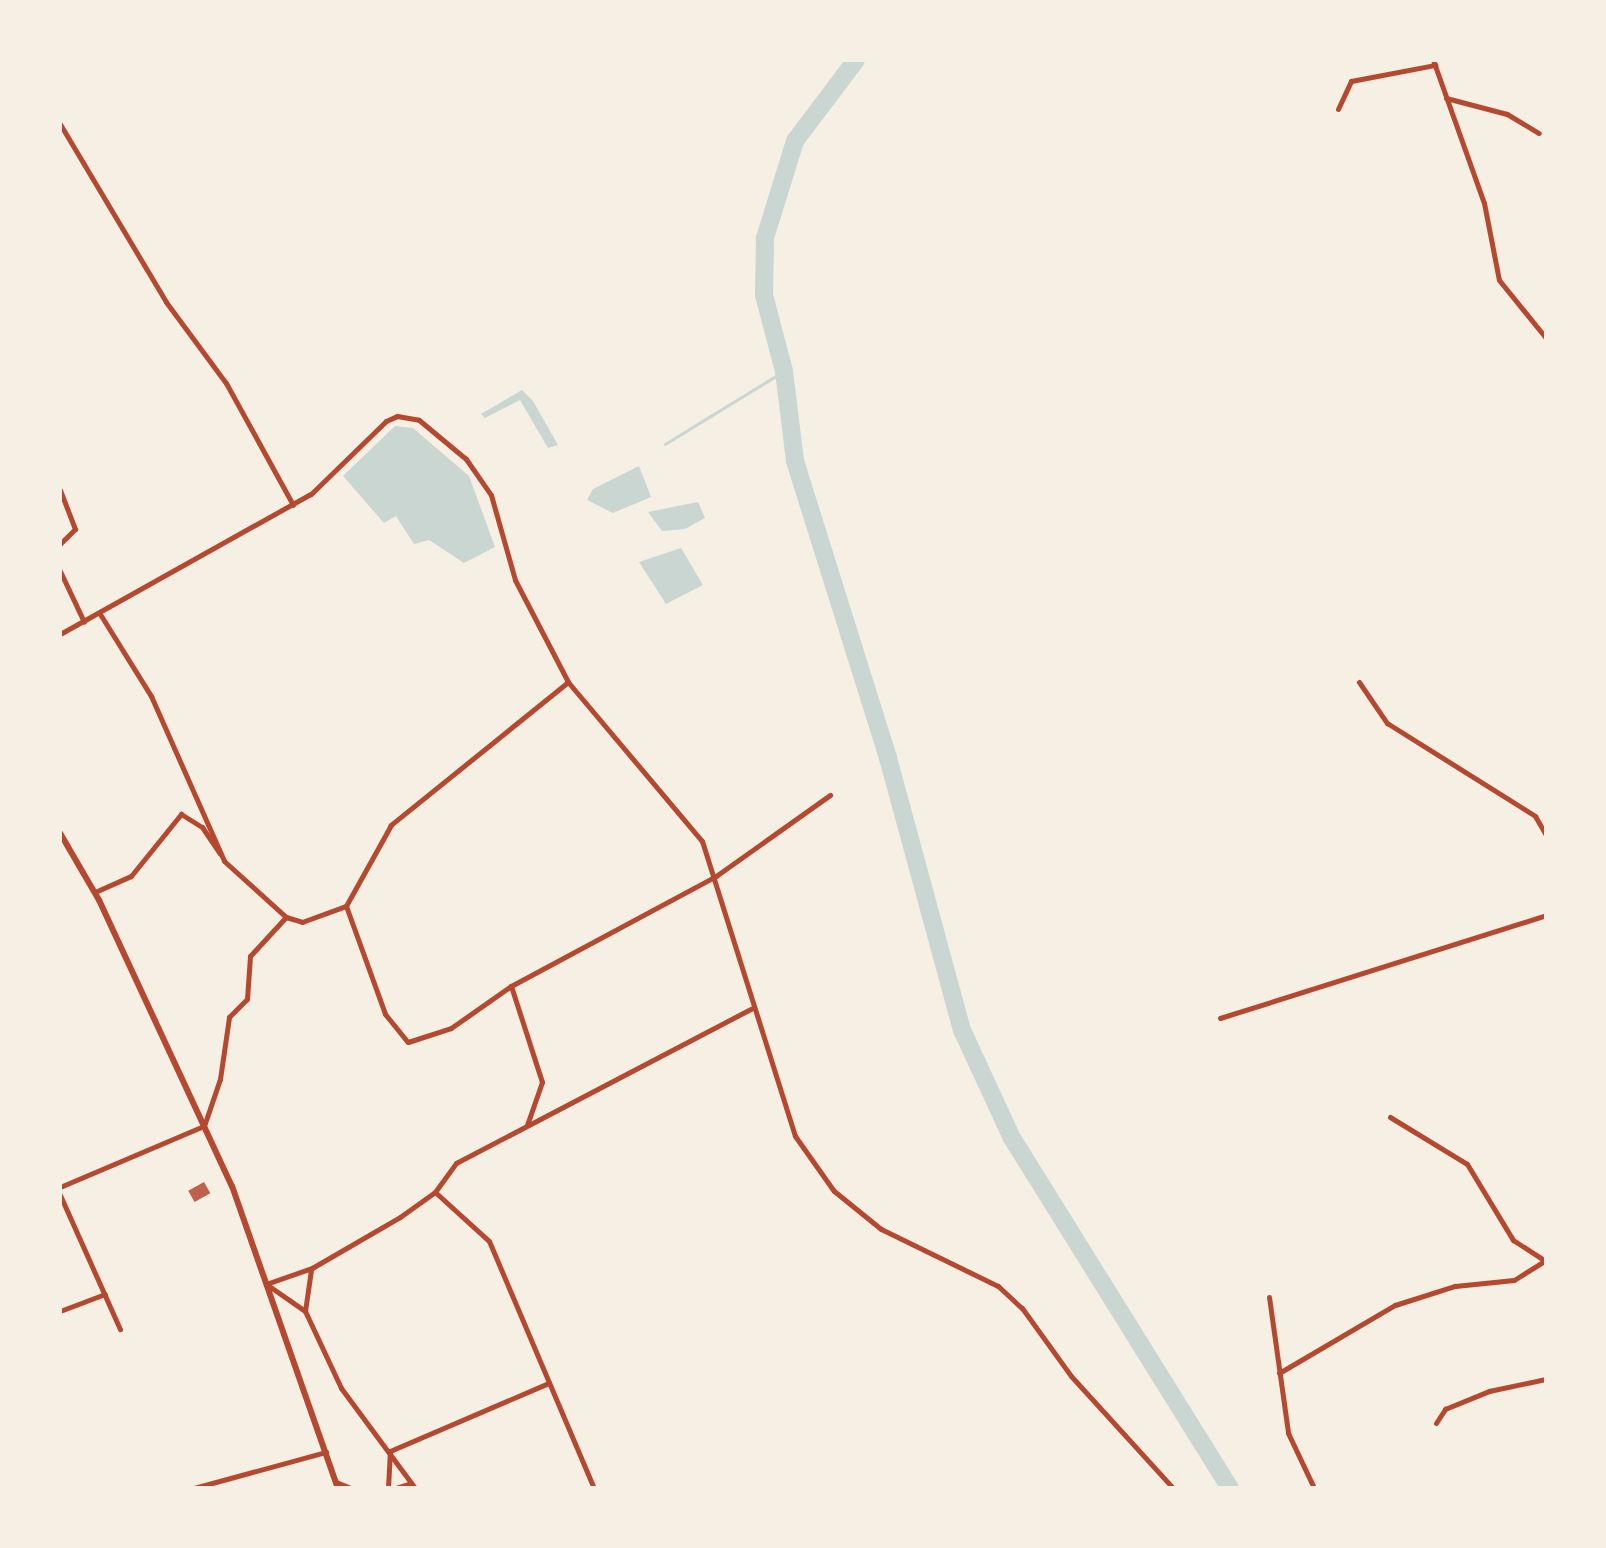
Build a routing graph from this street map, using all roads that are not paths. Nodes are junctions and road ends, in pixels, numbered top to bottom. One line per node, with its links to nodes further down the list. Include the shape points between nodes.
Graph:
1 (1434, 63): 2 (street); 3 (street, via 1351,81)
2 (1446, 98): 5 (street, via 1507,114); 6 (street, via 1484,203 1499,280)
3 (1338, 108)
4 (60, 124): 8 (street, via 166,302 226,383)
5 (1539, 133)
6 (1546, 338)
7 (60, 490): 9 (street, via 75,529)
8 (293, 505): 11 (street); 14 (street, via 386,421 419,420 466,460 491,494 515,580)
9 (60, 544)
10 (60, 571): 12 (street)
11 (100, 614): 12 (street); 19 (street, via 151,696)
12 (84, 622): 13 (street)
13 (60, 634)
14 (568, 682): 20 (street, via 702,842); 22 (street, via 391,826)
15 (1359, 682): 18 (street, via 1387,722 1536,816)
16 (830, 794): 20 (street)
17 (60, 833): 21 (street)
18 (1546, 835)
19 (224, 861): 21 (street, via 202,826 181,814 131,876); 24 (street)
20 (716, 876): 25 (street); 26 (street)
21 (95, 892): 29 (street)
22 (346, 906): 24 (street, via 302,922); 25 (street, via 385,1014 408,1042 451,1028)
23 (1546, 914): 27 (street)
24 (286, 917): 29 (street, via 250,956 247,999 228,1017 220,1080)
25 (511, 986): 30 (street, via 542,1082)
26 (751, 1009): 30 (street); 56 (street, via 795,1136 834,1191 881,1229 998,1286)
27 (1220, 1018)
28 (1390, 1117): 34 (street, via 1466,1164 1513,1240)
29 (204, 1126): 31 (street); 37 (street)
30 (527, 1126): 32 (street, via 456,1164)
31 (60, 1191): 38 (street)
32 (436, 1192): 36 (street); 45 (street, via 489,1241)
33 (1546, 1252): 34 (street)
34 (1538, 1255): 35 (street)
35 (1545, 1261): 43 (street, via 1514,1280 1455,1286 1395,1305)
36 (312, 1268): 37 (street); 41 (street)
37 (266, 1284): 41 (street); 48 (street)
38 (105, 1294): 40 (street); 42 (street)
39 (1269, 1297): 43 (street)
40 (60, 1311)
41 (304, 1311): 47 (street, via 340,1388)
42 (120, 1329)
43 (1278, 1373): 57 (street, via 1288,1433)
44 (1546, 1379): 46 (street, via 1489,1390 1445,1409)
45 (549, 1383): 47 (street); 55 (street)
46 (1436, 1423)
47 (390, 1451): 50 (street); 53 (street)
48 (326, 1452): 49 (street); 51 (street)
49 (337, 1485): 52 (street)
50 (413, 1486): 54 (street)
51 (194, 1488)
52 (351, 1488)
53 (388, 1488)
54 (396, 1488)
55 (594, 1488)
56 (1173, 1488)
57 (1314, 1488)

